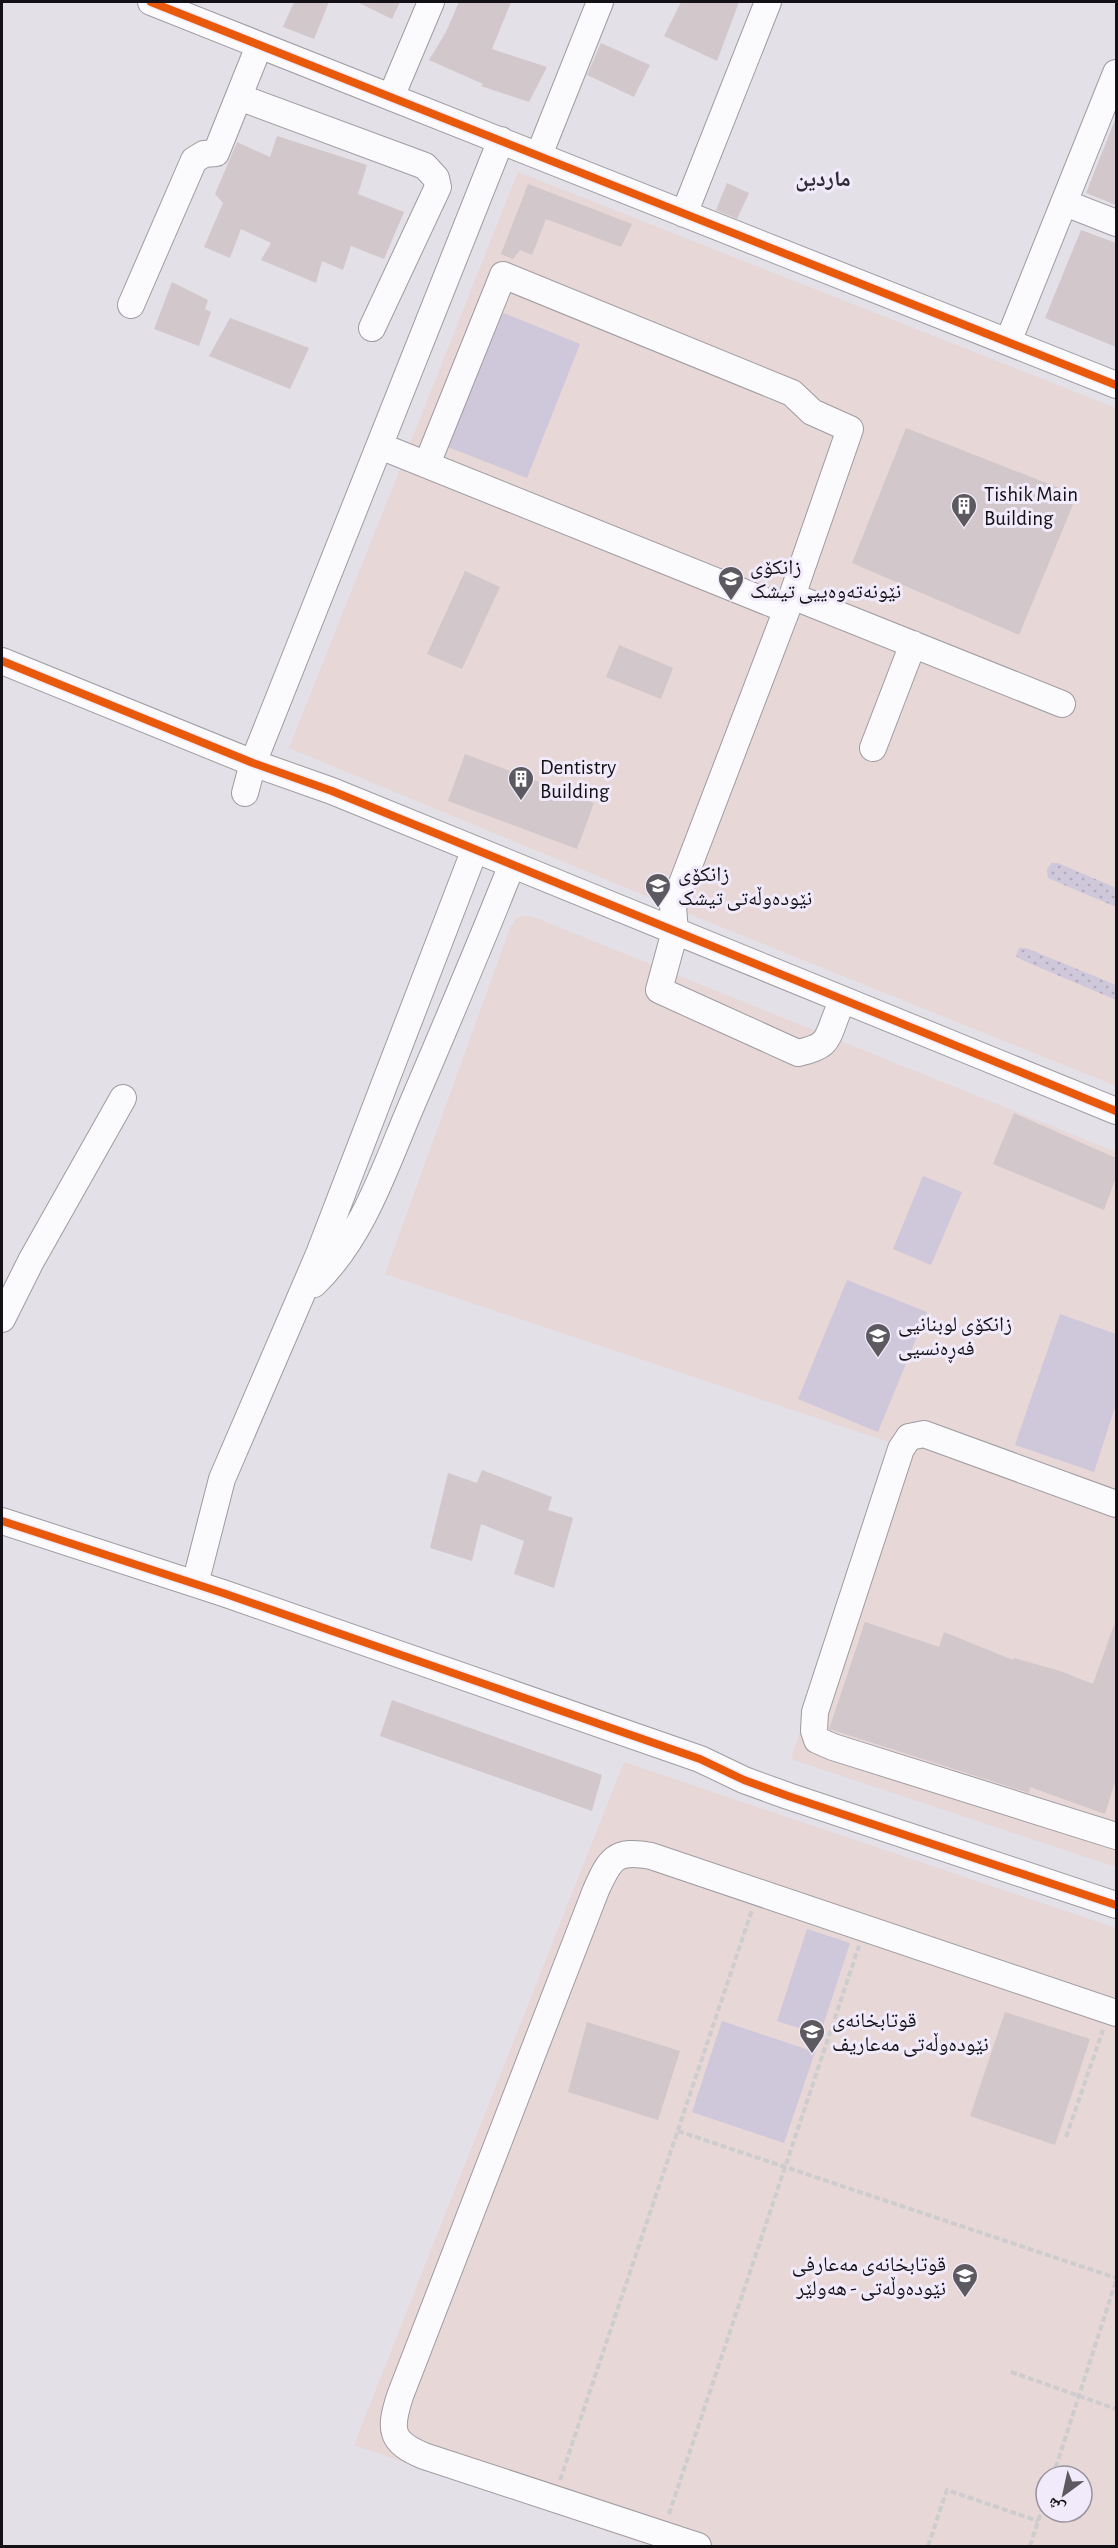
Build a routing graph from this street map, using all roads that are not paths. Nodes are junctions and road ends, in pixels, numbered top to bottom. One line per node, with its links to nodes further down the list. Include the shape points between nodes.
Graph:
1 (150, 2): 5 (street)
2 (431, 2): 8 (street)
3 (600, 2): 10 (street)
4 (768, 2): 12 (street)
5 (259, 46): 7 (street); 8 (street)
6 (1116, 73): 11 (street)
7 (239, 97): 14 (street, via 216,153 194,160); 15 (street, via 425,166 436,178 438,187)
8 (391, 97): 9 (street)
9 (501, 140): 10 (street); 18 (street)
10 (539, 155): 12 (street)
11 (1065, 203): 13 (street); 16 (street)
12 (684, 214): 16 (street)
13 (1116, 223)
14 (131, 305)
15 (372, 328)
16 (1008, 342): 17 (street)
17 (1116, 384)
18 (380, 446): 19 (street); 25 (street)
19 (427, 464): 20 (street); 20 (street, via 503,275 792,393 812,412 850,429)
20 (788, 603): 21 (street); 29 (street, via 673,907)
21 (913, 644): 23 (street); 24 (street)
22 (2, 661): 25 (street)
23 (1062, 704)
24 (873, 748)
25 (253, 763): 26 (street); 27 (street, via 308,795); 29 (street, via 332,791)
26 (245, 793)
27 (470, 862): 28 (street); 34 (street)
28 (507, 877): 29 (street); 34 (street, via 470,971 347,1246)
29 (674, 938): 30 (street); 30 (street, via 659,990 798,1053 819,1048); 32 (street)
30 (838, 1011): 33 (street, via 1095,1116)
31 (123, 1098): 35 (street)
32 (1116, 1111)
33 (1116, 1121)
34 (300, 1298): 38 (street, via 222,1479)
35 (2, 1319)
36 (1116, 1504): 40 (street, via 924,1434 909,1437 901,1449 814,1713 814,1731 817,1740 833,1747)
37 (2, 1521): 38 (street)
38 (195, 1584): 39 (street)
39 (700, 1759): 41 (street, via 791,1782); 42 (street, via 788,1796)
40 (1116, 1836)
41 (1116, 1891)
42 (1116, 1905)
43 (1113, 2012): 44 (street, via 644,1855 621,1854 610,1861 394,2415 393,2429 396,2441 406,2449)
44 (698, 2547)

